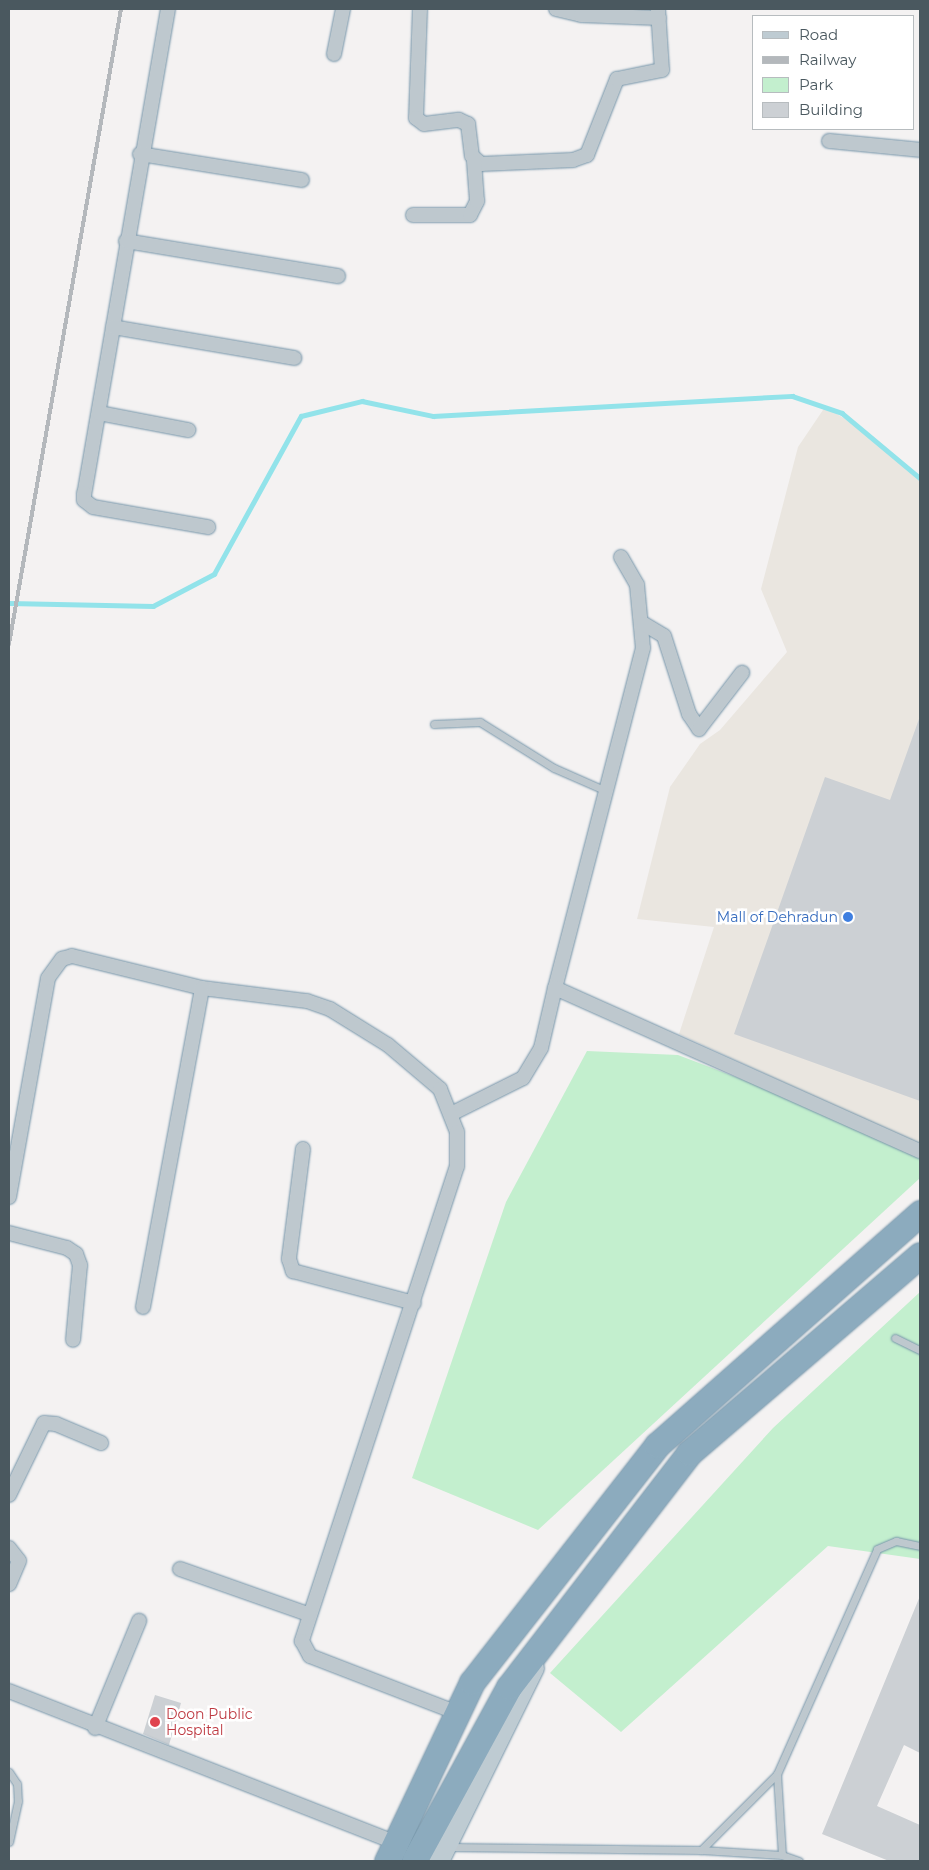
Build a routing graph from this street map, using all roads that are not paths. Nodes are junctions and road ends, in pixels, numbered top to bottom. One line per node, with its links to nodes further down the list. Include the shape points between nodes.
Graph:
1 (168, 9): 9 (street)
2 (343, 9): 6 (street)
3 (420, 9): 10 (street, via 416,118 424,124 468,124)
4 (556, 9): 5 (street, via 581,15)
5 (659, 14): 10 (street, via 662,70 617,79 586,155 531,163)
6 (334, 54)
7 (829, 141): 8 (street)
8 (920, 150)
9 (140, 154): 11 (street); 13 (street)
10 (474, 161): 12 (street, via 476,201 470,215)
11 (302, 180)
12 (413, 214)
13 (126, 241): 14 (street); 15 (street)
14 (338, 276)
15 (113, 327): 16 (street); 17 (street)
16 (294, 358)
17 (100, 413): 18 (street); 19 (street, via 84,493 87,504)
18 (188, 430)
19 (208, 526)
20 (622, 558): 21 (street, via 637,585)
21 (644, 624): 22 (street, via 664,636 689,714 699,729); 24 (street, via 643,648)
22 (742, 673)
23 (434, 724): 24 (lane, via 480,722 554,768)
24 (604, 790): 26 (street)
25 (202, 988): 27 (street, via 280,995 330,1009 416,1066 440,1089); 30 (street, via 72,956 52,968); 35 (street)
26 (555, 988): 27 (street, via 541,1048 523,1078); 29 (street)
27 (451, 1114): 34 (street, via 457,1166)
28 (302, 1149): 34 (street, via 289,1259 293,1271)
29 (920, 1151)
30 (9, 1198)
31 (920, 1213): 48 (highway, via 657,1445 472,1682)
32 (9, 1233): 37 (street, via 67,1248 76,1254 80,1265)
33 (920, 1255): 55 (highway, via 688,1453 509,1687)
34 (414, 1303): 45 (street)
35 (143, 1307)
36 (895, 1338): 38 (lane)
37 (72, 1340)
38 (920, 1350)
39 (102, 1443): 40 (street, via 56,1424 44,1423)
40 (9, 1495)
41 (920, 1546): 51 (lane, via 888,1542 872,1557)
42 (9, 1548): 44 (street, via 19,1561)
43 (180, 1570): 45 (street)
44 (9, 1584)
45 (308, 1614): 48 (street, via 302,1640 310,1656)
46 (139, 1621): 49 (street)
47 (9, 1691): 49 (street)
48 (458, 1713): 54 (highway)
49 (95, 1728): 54 (street)
50 (9, 1772): 52 (lane, via 17,1784 18,1801)
51 (777, 1774): 53 (lane); 56 (lane)
52 (9, 1842)
53 (702, 1850): 55 (lane); 56 (lane)
54 (391, 1853): 55 (street)
55 (430, 1854)
56 (782, 1855): 57 (lane)
57 (799, 1861)

